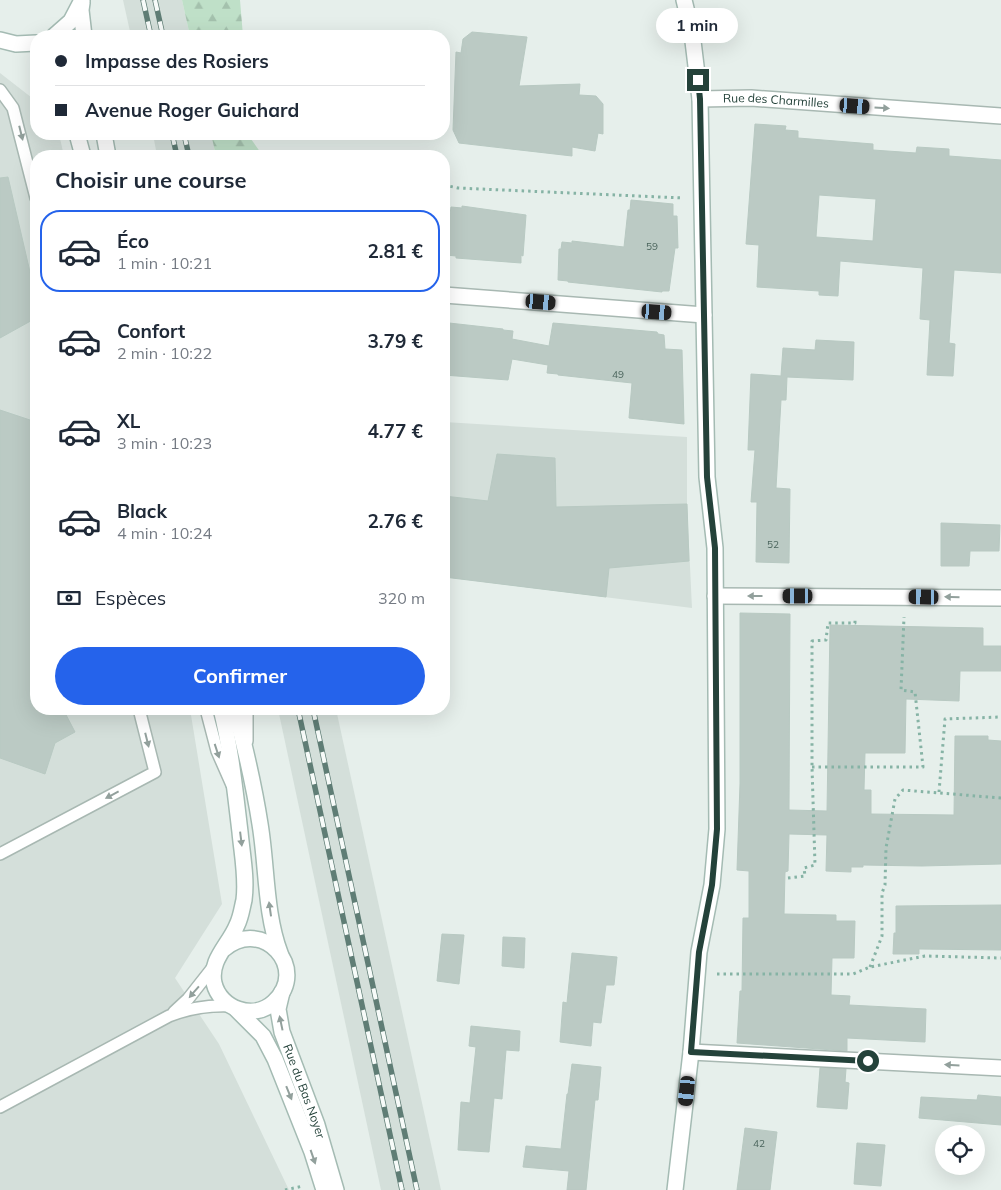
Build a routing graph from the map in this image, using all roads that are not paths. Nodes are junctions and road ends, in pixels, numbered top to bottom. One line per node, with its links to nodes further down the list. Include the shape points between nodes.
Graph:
1 (684, 0): 8 (street, via 692,33)
2 (82, 1): 3 (street, via 72,21); 4 (street)
3 (61, 30)
4 (83, 30)
5 (0, 40): 6 (street)
6 (29, 44)
7 (0, 90): 10 (lane, one-way to 10, via 13,108)
8 (700, 99): 9 (street, Rue des Charmilles, one-way to 9, via 751,98); 12 (street)
9 (1001, 116)
10 (30, 175)
11 (450, 295): 12 (street)
12 (704, 315): 13 (street, via 707,477 715,548)
13 (715, 596): 14 (street, one-way to 13); 29 (street, via 717,829 712,885 699,952)
14 (1001, 598)
15 (141, 715): 22 (lane, one-way to 22, via 155,772)
16 (208, 715): 21 (lane, one-way to 21, via 217,751)
17 (222, 715): 21 (street)
18 (236, 715): 20 (street)
19 (247, 715): 20 (lane)
20 (246, 755): 24 (street, one-way to 20, via 272,919 260,825)
21 (235, 790): 23 (street, one-way to 23, via 245,890 237,926)
22 (0, 854)
23 (224, 949): 24 (street, via 240,940 258,939 269,944); 25 (street)
24 (281, 956): 26 (street, via 286,974)
25 (215, 964): 27 (street, via 216,988); 28 (lane, one-way to 28, via 188,999)
26 (283, 991): 27 (street, via 266,1008 248,1011); 33 (street, Rue du Bas Noyer, one-way to 26, via 317,1125 282,1032 278,1009)
27 (234, 1008): 28 (lane, via 211,1005); 32 (street, Rue du Bas Noyer, one-way to 32, via 263,1036 275,1059 312,1152)
28 (169, 1016): 31 (lane)
29 (691, 1052): 30 (street, one-way to 29); 34 (street)
30 (1001, 1068)
31 (0, 1105)
32 (317, 1187)
33 (336, 1190)
34 (675, 1190)

